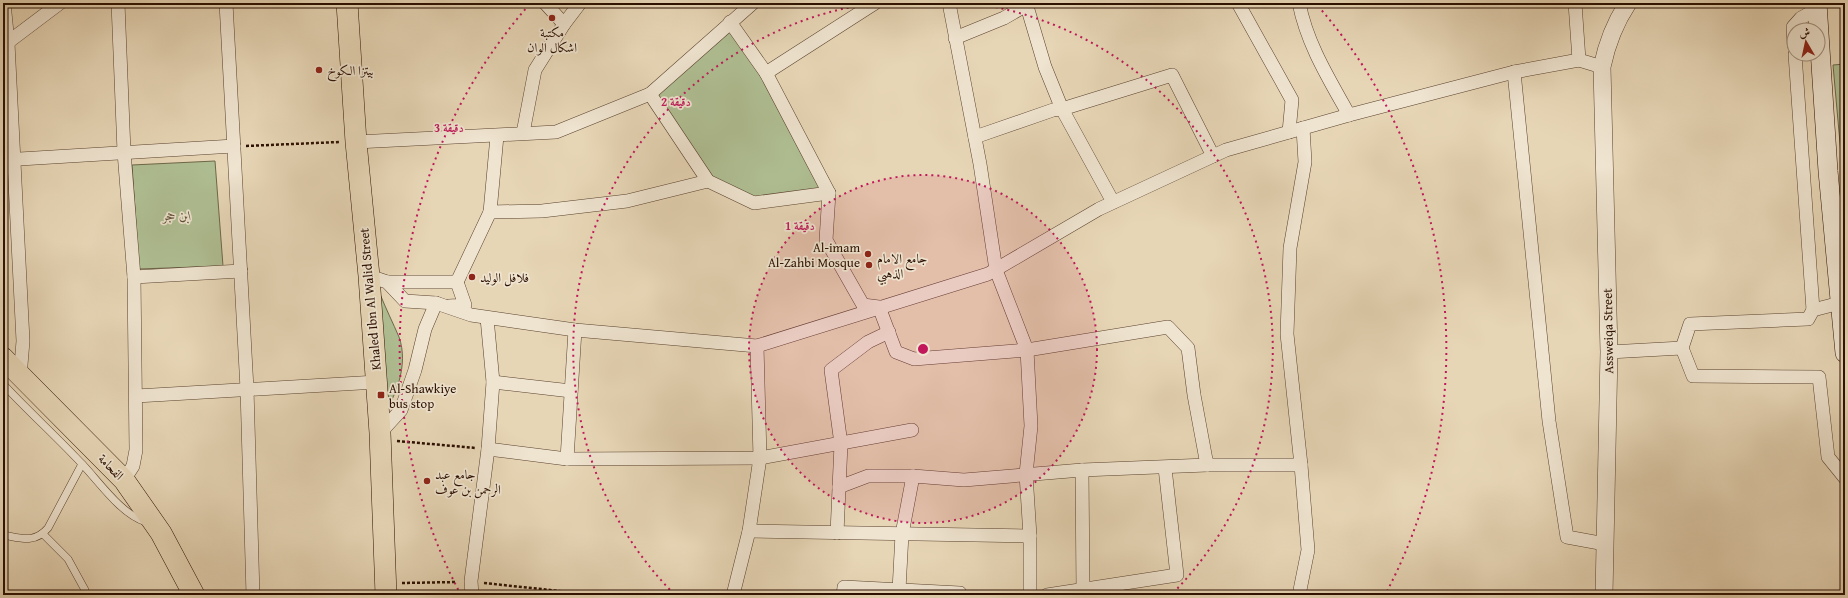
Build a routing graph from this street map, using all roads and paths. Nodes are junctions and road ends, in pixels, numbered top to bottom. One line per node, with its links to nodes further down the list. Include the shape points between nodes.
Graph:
1 (4, 3): 21 (street)
2 (60, 3): 21 (street)
3 (118, 3): 37 (street)
4 (226, 3): 36 (street)
5 (347, 3): 35 (main road, Khaled Ibn Al Walid Street)
6 (545, 3): 19 (street)
7 (580, 3): 19 (street)
8 (753, 3): 17 (street)
9 (949, 3): 20 (street)
10 (1238, 3): 31 (street, via 1292,100)
11 (1299, 3): 29 (street, via 1302,20 1320,64)
12 (1575, 3): 22 (street)
13 (1628, 3): 24 (street, Assweiqa Street, via 1607,43)
14 (869, 4): 26 (street)
15 (1028, 4): 20 (street, via 1004,18); 28 (street, via 1046,67)
16 (1817, 6): 18 (street); 50 (main road)
17 (730, 22): 26 (street); 27 (street)
18 (1797, 22)
19 (564, 24): 32 (street, via 535,70)
20 (955, 38): 34 (street)
21 (6, 45): 39 (street)
22 (1579, 60): 24 (street); 25 (street)
23 (1796, 62): 53 (street)
24 (1602, 67): 60 (street, Assweiqa Street)
25 (1514, 72): 29 (street); 92 (street, via 1549,421 1568,537)
26 (766, 73): 41 (street)
27 (650, 94): 32 (street, via 556,132); 40 (street)
28 (1062, 109): 34 (street); 38 (street, via 1172,75); 42 (street)
29 (1349, 115): 30 (street)
30 (1303, 128): 31 (street); 77 (street, via 1306,162 1290,248 1287,334)
31 (1289, 132): 38 (street)
32 (523, 133): 33 (street)
33 (497, 136): 35 (street); 43 (street)
34 (975, 137): 44 (street)
35 (356, 142): 36 (path); 47 (main road, Khaled Ibn Al Walid Street)
36 (234, 146): 37 (street); 45 (street)
37 (124, 152): 39 (street); 46 (street)
38 (1212, 156): 42 (street)
39 (8, 160): 63 (street, via 22,341)
40 (708, 181): 41 (street, via 754,203); 43 (street, via 627,201 542,211)
41 (829, 193): 52 (street, via 826,240 863,305)
42 (1113, 202): 44 (street)
43 (490, 212): 48 (street)
44 (996, 270): 52 (street); 59 (street)
45 (241, 271): 46 (street); 66 (street)
46 (134, 277): 68 (street)
47 (378, 279): 48 (street); 49 (street, via 405,301); 64 (main road, Khaled Ibn Al Walid Street)
48 (457, 282): 51 (street, via 464,305)
49 (436, 303): 51 (street); 70 (street, via 424,329 415,370 401,410)
50 (1840, 303): 53 (street); 61 (main road)
51 (449, 306): 54 (street)
52 (879, 306): 56 (street); 57 (street)
53 (1813, 310): 58 (street, via 1808,319 1690,324)
54 (487, 318): 55 (street); 65 (street)
55 (575, 330): 57 (street); 67 (street)
56 (889, 332): 59 (street, via 896,352 914,359); 71 (street, via 868,342 831,370)
57 (757, 346): 73 (street)
58 (1682, 348): 60 (street); 82 (street, via 1692,376 1819,377 1828,457)
59 (1027, 350): 76 (street, via 1168,327 1188,348); 80 (street, via 1031,426)
60 (1609, 352): 92 (street, Assweiqa Street)
61 (1845, 353)
62 (3, 358): 63 (main road, الفحامة)
63 (12, 381): 75 (lane); 83 (main road, الفحامة)
64 (377, 382): 66 (street); 70 (main road, Khaled Ibn Al Walid Street)
65 (493, 382): 67 (street); 72 (street)
66 (247, 389): 68 (street); 100 (street)
67 (571, 390): 74 (street)
68 (136, 396): 83 (street, via 136,450 133,466)
69 (912, 430): 71 (street)
70 (380, 438): 72 (path); 94 (main road, Khaled Ibn Al Walid Street)
71 (841, 444): 73 (street); 84 (street)
72 (488, 449): 74 (street); 93 (street)
73 (760, 458): 74 (street); 86 (street)
74 (567, 459)
75 (82, 464): 85 (lane, via 131,515); 88 (lane)
76 (1207, 465): 77 (street); 78 (street)
77 (1301, 465): 108 (street, via 1308,550)
78 (1165, 468): 79 (street); 97 (street, via 1177,575)
79 (1082, 470): 80 (street); 97 (street)
80 (1026, 474): 81 (street, via 964,480); 91 (street)
81 (913, 476): 84 (street, via 868,476); 89 (street)
82 (1845, 478)
83 (124, 480): 85 (main road, الفحامة)
84 (839, 487): 87 (street)
85 (155, 525): 99 (main road, الفحامة)
86 (748, 531): 87 (street); 103 (street)
87 (837, 533): 89 (street)
88 (43, 534): 90 (lane, via 32,539); 95 (lane, via 68,559)
89 (902, 534): 91 (street); 96 (street)
90 (3, 535)
91 (1030, 536): 106 (street)
92 (1606, 544): 109 (street, Assweiqa Street)
93 (471, 581): 94 (path); 98 (path); 101 (street)
94 (385, 589)
95 (85, 590)
96 (899, 590): 104 (street, via 844,587); 105 (street)
97 (1083, 590): 107 (street)
98 (569, 594): 102 (path)
99 (194, 595)
100 (253, 595)
101 (472, 595)
102 (615, 595)
103 (733, 595)
104 (843, 595)
105 (960, 595)
106 (1030, 595)
107 (1048, 595)
108 (1299, 595)
109 (1604, 595)

